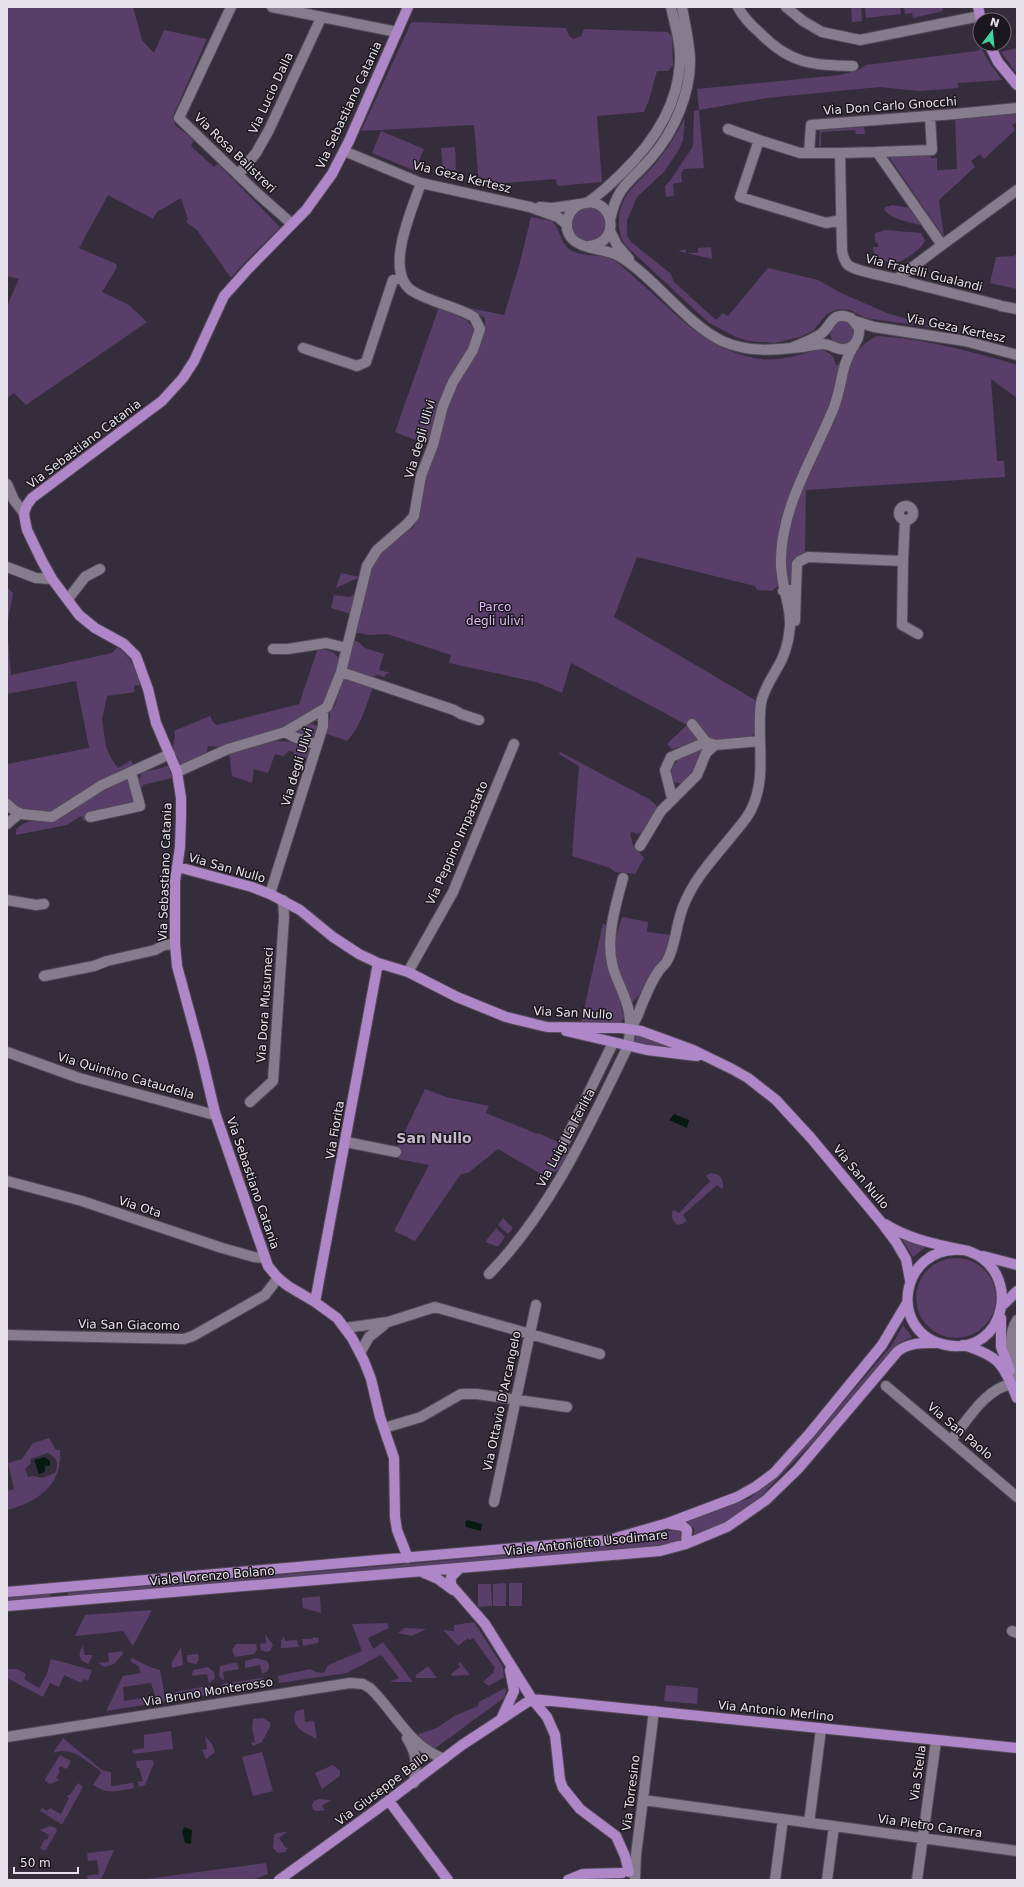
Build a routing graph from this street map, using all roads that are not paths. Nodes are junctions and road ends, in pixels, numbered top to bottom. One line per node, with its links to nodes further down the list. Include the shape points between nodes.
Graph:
1 (231, 7): 22 (street, Via Rosa Balistreri, via 179,118)
2 (272, 7): 9 (street)
3 (408, 7): 10 (main road, Via Sebastiano Catania)
4 (671, 7): 25 (street, via 680,62 675,91 665,118 644,151 613,182)
5 (682, 7): 27 (street, via 690,63 681,106 670,132 658,149 621,189)
6 (738, 7): 12 (street, via 767,40 788,56 818,64)
7 (786, 7): 8 (street, via 822,32 860,40)
8 (972, 16)
9 (321, 18): 10 (street); 22 (street, Via Lucio Dalla, via 269,130 256,153)
10 (397, 32): 18 (main road, Via Sebastiano Catania)
11 (993, 52): 13 (main road)
12 (853, 66)
13 (1017, 85)
14 (1017, 108): 15 (street, Via Don Carlo Gnocchi)
15 (930, 116): 19 (street, via 932,150); 20 (street, Via Don Carlo Gnocchi, via 811,125)
16 (728, 130): 17 (street)
17 (759, 140): 20 (street, via 800,153); 28 (street, via 740,198 826,223)
18 (344, 151): 23 (street, Via Geza Kertesz); 29 (main road, Via Sebastiano Catania, via 332,174)
19 (877, 152): 21 (street); 32 (street)
20 (809, 153): 21 (street)
21 (840, 153): 28 (street)
22 (238, 175): 29 (street, Via Rosa Balistreri)
23 (421, 183): 26 (street, Via Geza Kertesz); 35 (street, via 402,244 399,266)
24 (1017, 190): 32 (street)
25 (584, 203): 26 (street, via 553,208); 27 (street, via 602,207); 30 (street, via 569,215)
26 (530, 207): 30 (street, via 558,217)
27 (610, 220): 31 (street)
28 (841, 220): 36 (street, Via Fratelli Gualandi, via 844,261 854,269)
29 (292, 224): 48 (main road, Via Sebastiano Catania, via 224,296 194,361 183,378 162,401 32,498)
30 (567, 225): 33 (street, via 574,240 583,246)
31 (610, 231): 33 (street, via 600,244); 34 (street, via 617,245)
32 (942, 245): 36 (street)
33 (589, 246): 34 (street, via 612,253)
34 (635, 267): 44 (street, via 703,328 723,341 752,350)
35 (401, 278): 43 (street, via 393,280 366,362 357,366); 58 (street, Via degli Ulivi, via 413,292 474,317 480,329 473,350 453,382 443,406 433,445 421,476 414,516 377,550 367,566)
36 (898, 278): 37 (street, Via Fratelli Gualandi)
37 (1017, 309)
38 (855, 321): 39 (street, via 847,316 838,316); 40 (street, Via Geza Kertesz); 41 (street, via 859,328)
39 (826, 328): 42 (street, via 827,338); 44 (street, via 815,337)
40 (888, 329): 41 (street, via 869,333); 45 (street, Via Geza Kertesz, via 965,341)
41 (856, 343): 42 (street, via 845,349); 46 (street)
42 (833, 346): 44 (street, via 818,344); 46 (street)
43 (303, 348)
44 (791, 348)
45 (1017, 355)
46 (843, 366): 55 (street, via 834,407 790,507 781,552)
47 (7, 484): 48 (street, via 14,500)
48 (24, 513): 53 (main road, Via Sebastiano Catania, via 27,530)
49 (905, 520): 50 (street)
50 (904, 560): 54 (street, via 804,558 797,564); 57 (street, via 902,625)
51 (7, 567): 53 (street, via 36,578)
52 (100, 569): 56 (street, via 85,577)
53 (52, 580): 56 (main road, Via Sebastiano Catania)
54 (796, 589): 55 (street); 60 (street, via 793,641)
55 (783, 591): 60 (street, via 790,622)
56 (68, 599): 70 (main road, Via Sebastiano Catania, via 86,621 124,644 136,656 156,722)
57 (918, 634)
58 (347, 648): 59 (street, via 326,643); 61 (street, Via degli Ulivi)
59 (273, 649)
60 (782, 659): 66 (street, via 762,697)
61 (341, 672): 62 (street, Via degli Ulivi, via 330,702); 63 (street)
62 (323, 711): 65 (street); 67 (street, Via degli Ulivi, via 323,726)
63 (479, 720)
64 (692, 724): 69 (street)
65 (285, 732): 67 (street); 72 (street, via 228,749)
66 (760, 741): 69 (street); 91 (street, via 760,775 752,808 704,870 689,894 682,908 667,961 657,973 635,1024)
67 (317, 744): 81 (street, Via degli Ulivi)
68 (514, 744): 87 (street, Via Peppino Impastato, via 453,892)
69 (711, 744): 73 (street, via 697,775); 73 (street, via 675,754 669,760 665,770)
70 (170, 754): 71 (street); 72 (main road, Via Sebastiano Catania)
71 (131, 772): 75 (street, via 85,795 52,817); 76 (street, via 140,806)
72 (177, 772): 79 (main road, Via Sebastiano Catania, via 181,798)
73 (672, 798): 78 (street)
74 (7, 804): 75 (street)
75 (20, 813): 77 (street)
76 (90, 817)
77 (7, 824)
78 (640, 846)
79 (178, 867): 81 (main road, Via San Nullo, via 240,883); 85 (main road, Via Sebastiano Catania, via 175,882)
80 (623, 878): 91 (street, via 615,907 611,957 629,1013)
81 (270, 894): 83 (main road, Via San Nullo)
82 (7, 900): 84 (street)
83 (283, 900): 86 (main road, Via San Nullo, via 311,918 343,945); 97 (street, Via Dora Musumeci, via 273,1081)
84 (44, 904)
85 (175, 944): 88 (street, via 94,966); 98 (main road, Via Sebastiano Catania, via 177,966)
86 (378, 963): 87 (main road, Via San Nullo); 100 (main road, Via Fiorita)
87 (408, 972): 89 (main road, Via San Nullo, via 457,997 506,1017)
88 (44, 976)
89 (547, 1027): 90 (main road, Via San Nullo); 92 (main road)
90 (598, 1028): 91 (main road, Via San Nullo); 92 (street, via 595,1032)
91 (630, 1029): 94 (street, Via Luigi La Ferlita); 96 (main road, Via San Nullo)
92 (596, 1039): 93 (main road)
93 (613, 1043): 94 (main road); 99 (street)
94 (628, 1046): 96 (main road); 108 (street, Via Luigi La Ferlita, via 565,1172 525,1233)
95 (7, 1052): 98 (street, Via Quintino Cataudella, via 104,1086)
96 (707, 1057): 103 (main road, Via San Nullo, via 748,1078 776,1100)
97 (250, 1102)
98 (215, 1114): 106 (main road, Via Sebastiano Catania)
99 (565, 1141)
100 (346, 1142): 101 (street); 112 (main road, Via Fiorita)
101 (396, 1152)
102 (7, 1181): 106 (street, Via Ota, via 82,1201 222,1248)
103 (881, 1222): 104 (main road, via 894,1230 929,1243); 110 (main road, Via San Nullo, via 906,1259)
104 (962, 1250): 105 (main road); 110 (main road, via 943,1251 931,1256)
105 (974, 1253): 107 (main road); 114 (main road, via 986,1260 995,1270 1002,1283)
106 (265, 1258): 109 (main road, Via Sebastiano Catania)
107 (1017, 1265)
108 (489, 1274)
109 (278, 1278): 112 (main road, Via Sebastiano Catania); 122 (street, Via San Giacomo, via 265,1295 184,1339)
110 (910, 1280): 113 (main road)
111 (1017, 1291): 114 (main road)
112 (315, 1302): 119 (main road, Via Sebastiano Catania, via 337,1318)
113 (907, 1303): 124 (main road, via 917,1327); 137 (main road, Viale Antoniotto Usodimare, via 882,1345 774,1473 748,1492)
114 (1004, 1304): 116 (main road)
115 (536, 1305): 121 (street, Via Ottavio D'Arcangelo)
116 (1001, 1315): 125 (main road, via 986,1335 975,1342); 128 (main road, via 1001,1347)
117 (1017, 1320): 128 (street, via 1012,1331 1010,1347)
118 (388, 1322): 119 (street); 120 (street); 121 (street, via 435,1307)
119 (345, 1328): 123 (main road, Via Sebastiano Catania)
120 (374, 1331): 123 (street); 126 (street)
121 (529, 1334): 127 (street); 131 (street, Via Ottavio D'Arcangelo)
122 (7, 1335)
123 (353, 1340): 126 (main road, Via Sebastiano Catania)
124 (938, 1343): 125 (main road, via 950,1346); 138 (main road, Viale Antoniotto Usodimare, via 914,1343 898,1351 798,1469 766,1500 727,1527)
125 (963, 1345): 128 (main road, via 996,1358)
126 (360, 1353): 133 (main road, Via Sebastiano Catania, via 371,1379)
127 (600, 1354)
128 (1015, 1381): 130 (main road); 134 (street, via 989,1393)
129 (886, 1386): 134 (street, Via San Paolo)
130 (1017, 1398)
131 (515, 1400): 132 (street); 133 (street, via 461,1394 421,1417); 136 (street, Via Ottavio D'Arcangelo)
132 (567, 1407)
133 (384, 1428): 139 (main road, Via Sebastiano Catania, via 395,1467 397,1530)
134 (951, 1440): 135 (street, Via San Paolo)
135 (1017, 1497)
136 (494, 1502)
137 (668, 1523): 138 (main road, via 683,1526 688,1530); 139 (main road, Viale Antoniotto Usodimare, via 609,1540)
138 (686, 1544): 140 (main road, Viale Antoniotto Usodimare, via 660,1551)
139 (408, 1558): 142 (main road, Viale Lorenzo Bolano)
140 (460, 1568): 141 (main road, Viale Antoniotto Usodimare); 143 (main road, via 452,1574 450,1580)
141 (420, 1572): 143 (main road, via 438,1579); 144 (main road, Viale Lorenzo Bolano)
142 (7, 1592)
143 (455, 1592): 145 (main road, via 486,1624)
144 (7, 1606)
145 (504, 1654): 146 (main road); 148 (main road, via 514,1687 511,1700)
146 (532, 1699): 147 (main road, Via Antonio Merlino); 148 (main road, Via Giuseppe Ballo); 163 (main road, via 547,1717 555,1735 563,1788 580,1809 616,1836 625,1856)
147 (654, 1712): 150 (main road, Via Antonio Merlino); 156 (street, Via Torresino)
148 (501, 1718): 154 (main road, Via Giuseppe Ballo)
149 (396, 1721): 151 (street, Via Bruno Monterosso, via 370,1688 350,1682); 154 (street, via 420,1746); 155 (street, via 416,1754)
150 (821, 1729): 152 (main road, Via Antonio Merlino); 159 (street)
151 (7, 1737)
152 (936, 1741): 153 (main road, Via Antonio Merlino); 161 (street, Via Stella)
153 (1017, 1748)
154 (444, 1759): 155 (main road, Via Giuseppe Ballo)
155 (414, 1783): 157 (main road, Via Giuseppe Ballo)
156 (643, 1800): 158 (street); 163 (street, Via Torresino, via 636,1855)
157 (389, 1801): 164 (main road, Via Giuseppe Ballo); 165 (main road)
158 (780, 1819): 159 (street, Via Pietro Carrera); 167 (street)
159 (809, 1819): 160 (street, Via Pietro Carrera)
160 (837, 1826): 161 (street, Via Pietro Carrera); 168 (street)
161 (923, 1838): 162 (street, Via Pietro Carrera); 169 (street, Via Stella)
162 (1017, 1851)
163 (627, 1877): 166 (main road, via 583,1874)
164 (279, 1880)
165 (448, 1880)
166 (568, 1880)
167 (775, 1880)
168 (827, 1880)
169 (917, 1880)

